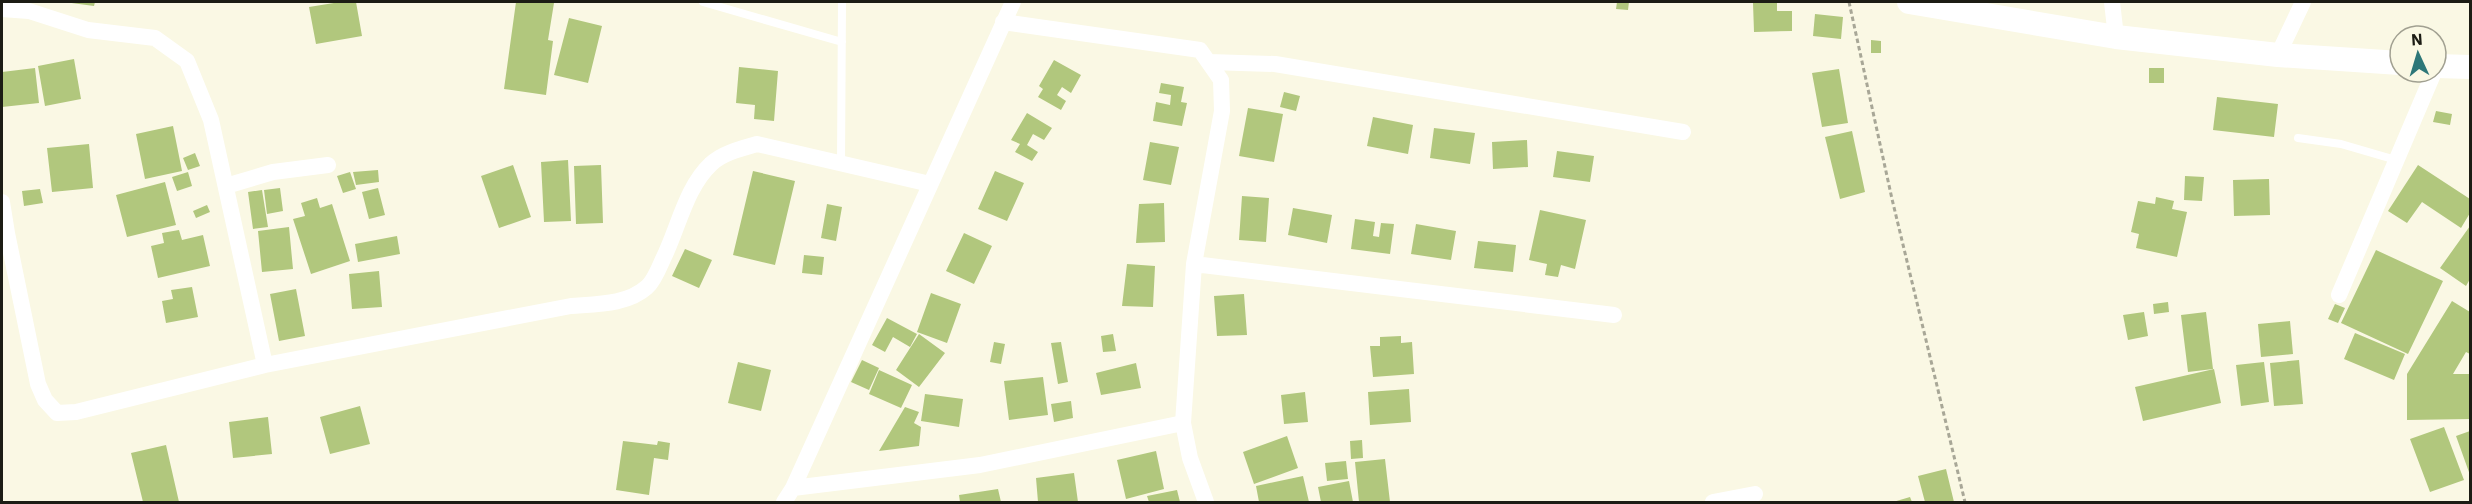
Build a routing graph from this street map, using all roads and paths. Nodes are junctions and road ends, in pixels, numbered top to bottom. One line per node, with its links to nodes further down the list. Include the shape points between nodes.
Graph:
1 (703, 2): 12 (lane)
2 (842, 2): 12 (lane)
3 (1013, 2): 10 (street)
4 (1848, 2): 38 (path)
5 (1908, 2): 8 (main road)
6 (2112, 2): 11 (street)
7 (2303, 2): 13 (street)
8 (1948, 5): 11 (main road)
9 (2, 9): 25 (street, via 29,12 88,30 155,38 187,60 211,120)
10 (1003, 22): 14 (street, via 1200,50); 24 (street)
11 (2116, 37): 13 (main road)
12 (842, 42): 22 (lane)
13 (2278, 55): 15 (main road)
14 (1209, 62): 19 (street, via 1275,64); 28 (street, via 1221,80 1222,111)
15 (2388, 62)
16 (2448, 66): 17 (main road)
17 (2470, 67)
18 (2429, 84): 21 (street)
19 (1683, 132)
20 (2298, 138): 21 (lane, via 2341,144)
21 (2396, 160): 29 (street)
22 (841, 163): 24 (street); 31 (street, via 757,144 712,162 687,202 673,240 647,287 624,299)
23 (328, 165): 25 (street, via 273,172)
24 (930, 184): 33 (street)
25 (226, 186): 31 (street)
26 (2, 202): 27 (street)
27 (4, 234): 31 (street, via 38,384 45,400 57,412 76,412)
28 (1194, 264): 30 (street); 32 (street)
29 (2339, 295)
30 (1614, 315)
31 (265, 365)
32 (1183, 423): 33 (street, via 980,465); 36 (street, via 1190,458)
33 (793, 488): 35 (street)
34 (1755, 494): 37 (street)
35 (784, 502)
36 (1206, 502)
37 (1713, 502)
38 (1965, 502)

